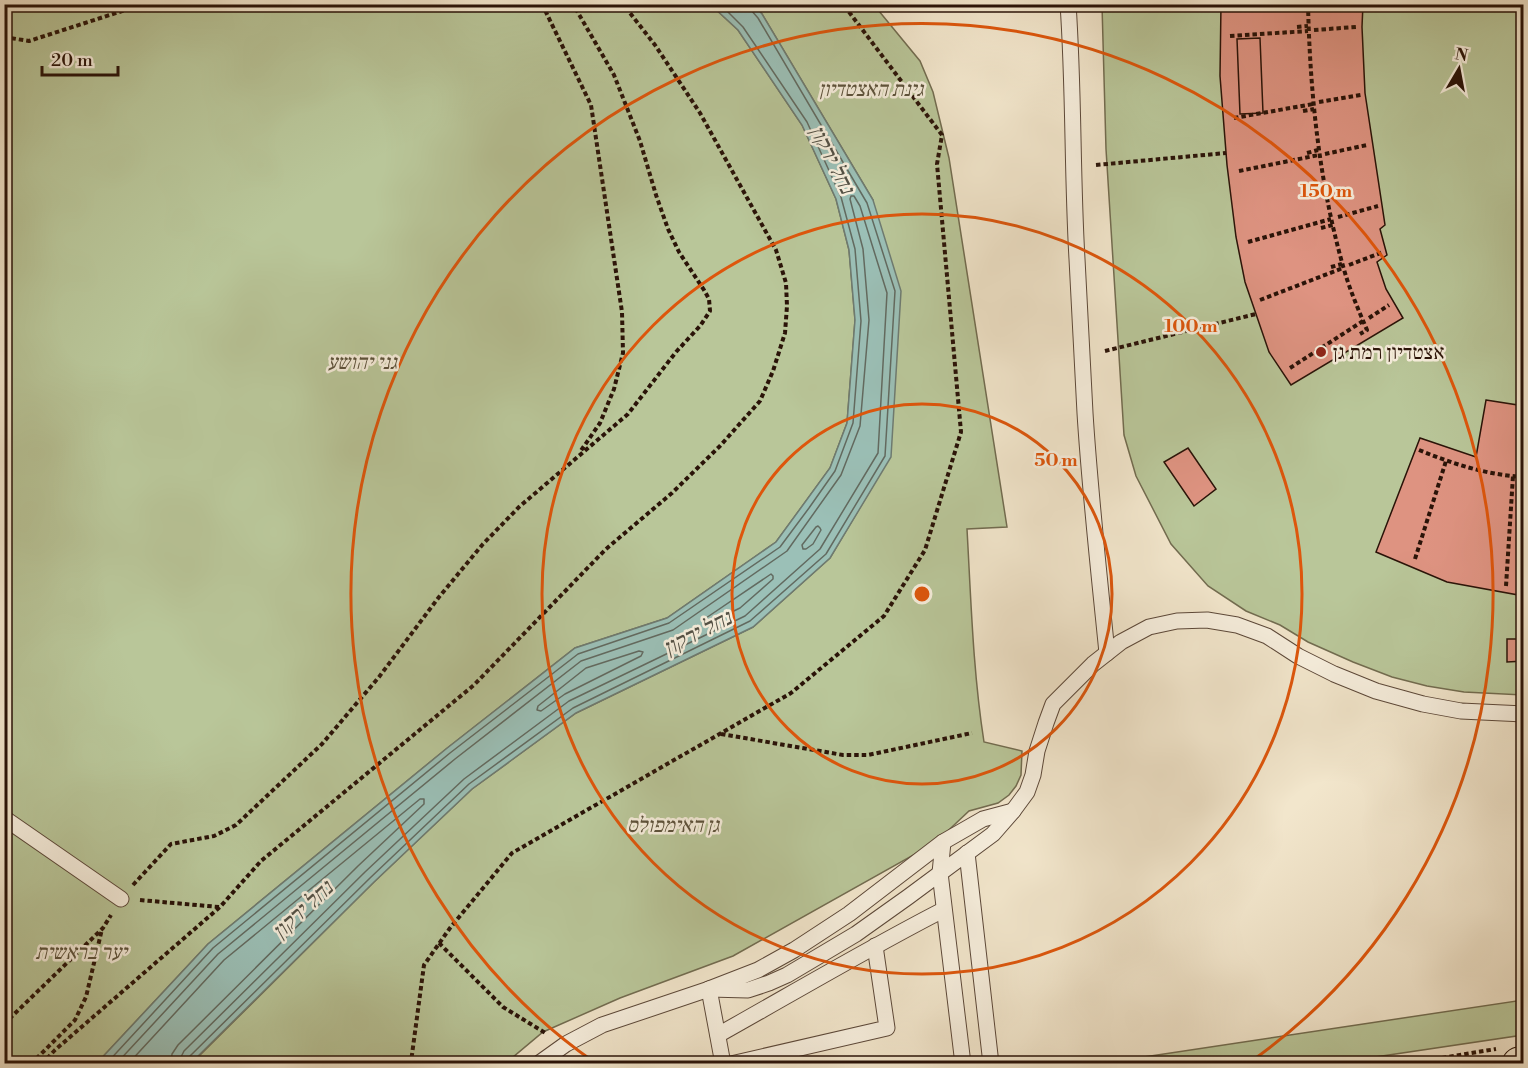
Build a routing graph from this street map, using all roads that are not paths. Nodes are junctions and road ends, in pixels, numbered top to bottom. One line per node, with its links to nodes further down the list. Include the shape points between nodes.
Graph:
1 (1068, 4): 2 (lane, via 1085,413)
2 (1107, 653): 3 (lane, via 1149,627 1207,620 1267,636 1298,656 1376,691 1461,711); 4 (lane, via 1053,704 1027,792)
3 (1524, 714)
4 (1013, 811): 6 (lane, via 983,819); 7 (lane, via 993,834)
5 (4, 818): 9 (lane)
6 (943, 842): 7 (lane); 8 (lane); 12 (lane, via 795,950)
7 (967, 853): 8 (lane); 18 (lane)
8 (940, 873): 10 (lane); 12 (lane, via 856,934 787,975 748,990)
9 (121, 899)
10 (943, 910): 11 (lane); 17 (lane)
11 (875, 946): 13 (lane); 16 (lane, via 886,1028)
12 (709, 989): 13 (lane); 14 (lane, via 602,1025)
13 (718, 1035): 15 (lane)
14 (538, 1064)
15 (723, 1064)
16 (731, 1064)
17 (963, 1064)
18 (991, 1064)

